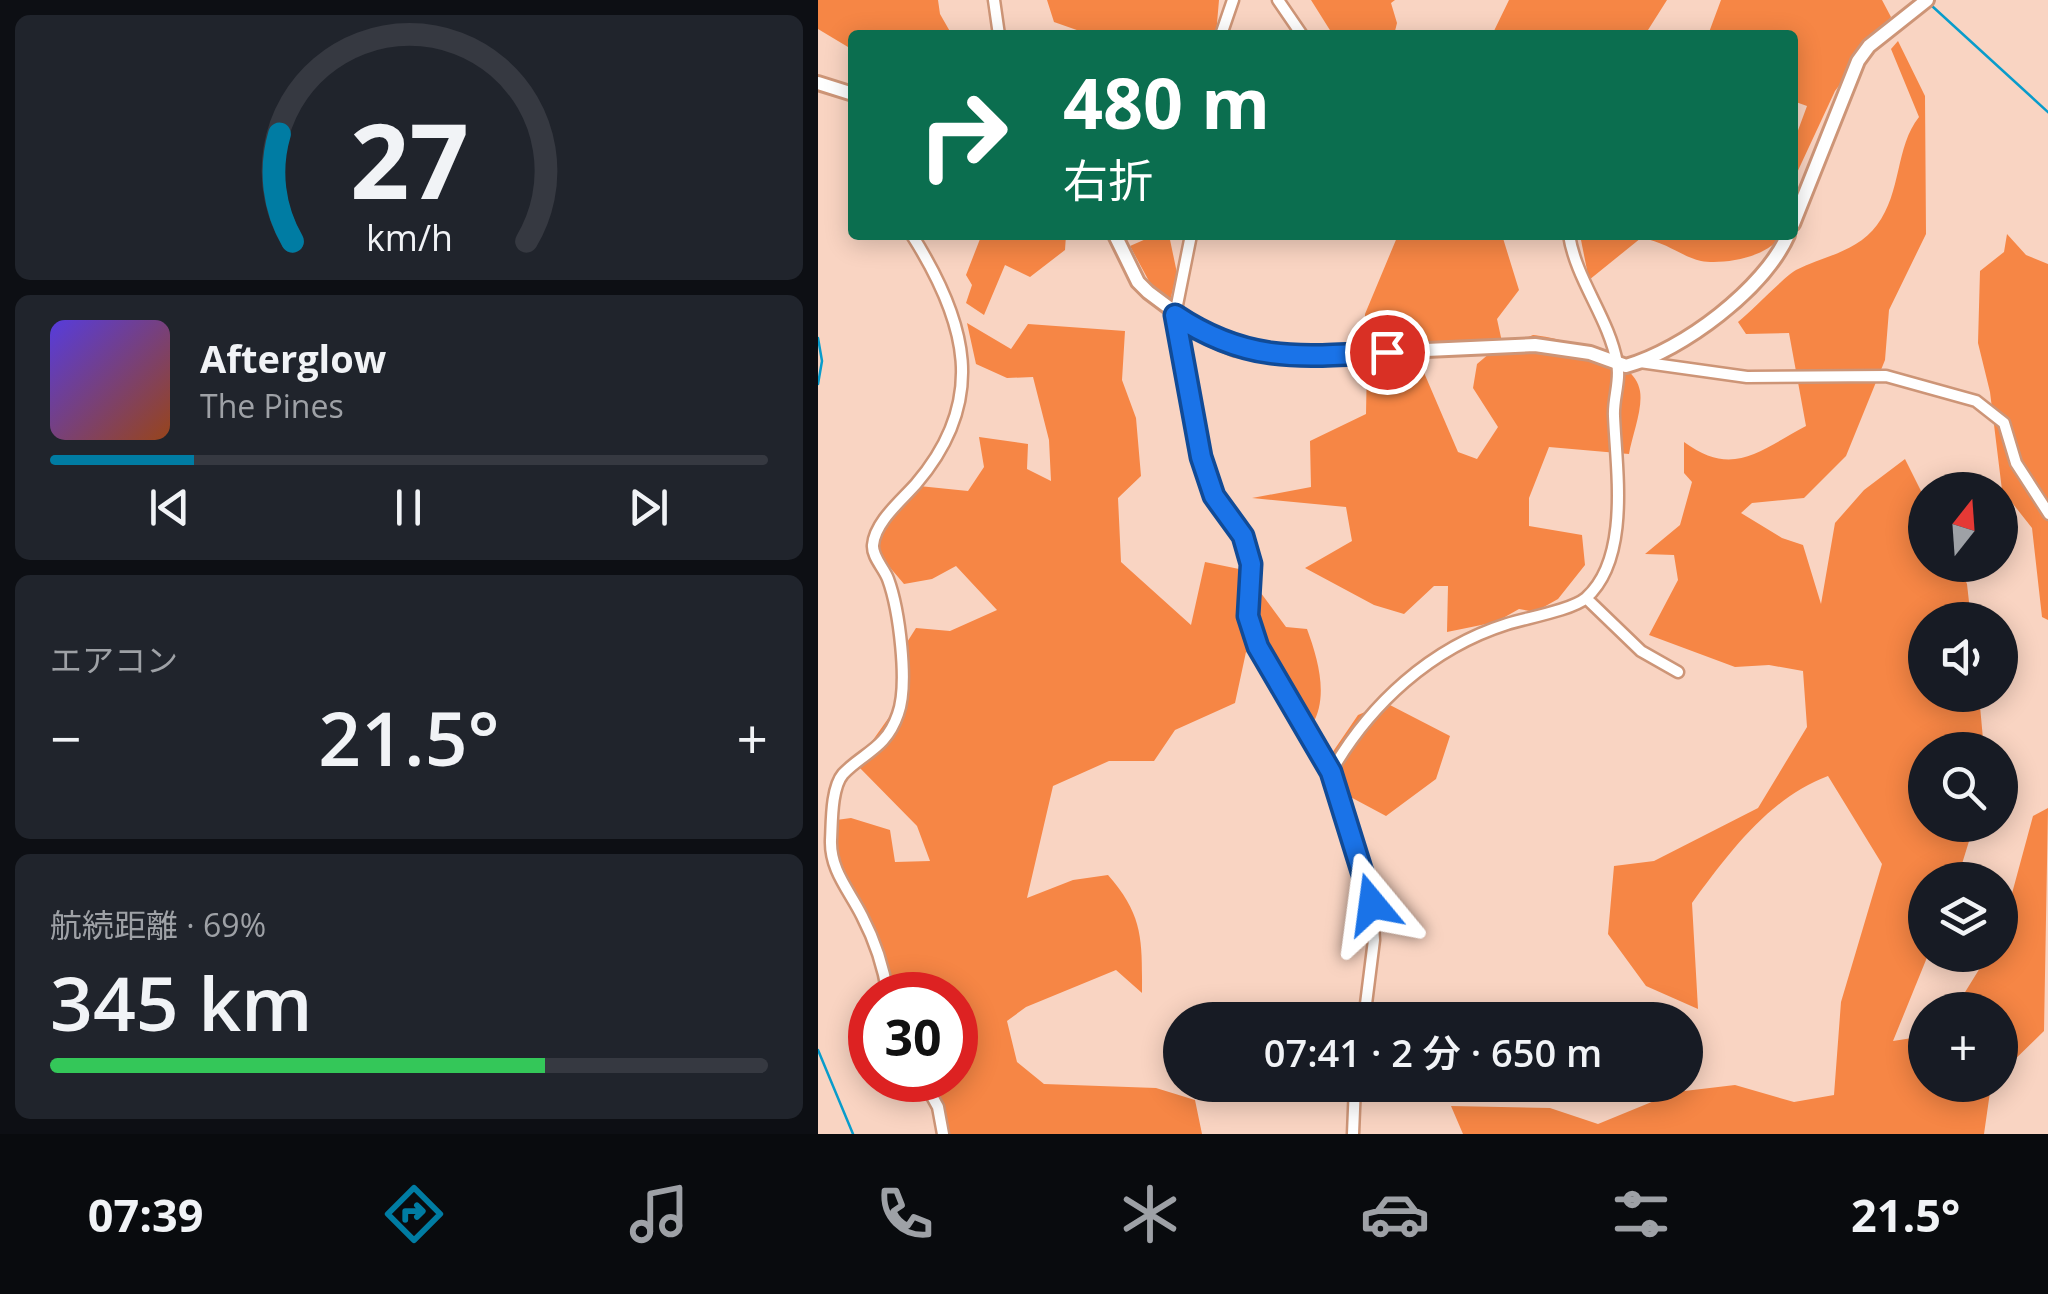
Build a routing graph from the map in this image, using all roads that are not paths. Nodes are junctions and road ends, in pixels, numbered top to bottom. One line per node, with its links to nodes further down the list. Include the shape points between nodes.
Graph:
1 (994, 0): 5 (street)
2 (1233, 0): 6 (street)
3 (1278, 0): 7 (street)
4 (1927, 0): 10 (street, via 1858,60)
5 (998, 30)
6 (1223, 30)
7 (1299, 30)
8 (818, 83): 9 (street)
9 (848, 92)
10 (1798, 211)
11 (915, 240): 23 (street, via 950,305 960,348 961,404 936,462 877,530 872,550 889,581 904,697 892,729 838,784 832,839 832,865 864,920)
12 (1117, 240): 16 (street, via 1138,282)
13 (1190, 240): 16 (street)
14 (1571, 240): 18 (street)
15 (1785, 240): 17 (street, via 1770,270 1730,305)
16 (1175, 315): 18 (street, via 1223,344 1274,354 1535,345 1590,353); 22 (street, via 1201,457 1251,564 1248,616 1258,647)
17 (1639, 362): 18 (street); 19 (street, via 1747,377 1886,376 1976,400 2004,422 2016,463)
18 (1618, 365): 20 (street, via 1617,520 1601,579)
19 (2048, 514)
20 (1586, 598): 21 (street, via 1641,651); 22 (street, via 1448,648 1354,733)
21 (1678, 672)
22 (1331, 772): 24 (street, via 1374,919)
23 (881, 972)
24 (1366, 1002)
25 (935, 1102): 27 (street)
26 (1354, 1102): 28 (street)
27 (942, 1134)
28 (1353, 1134)

